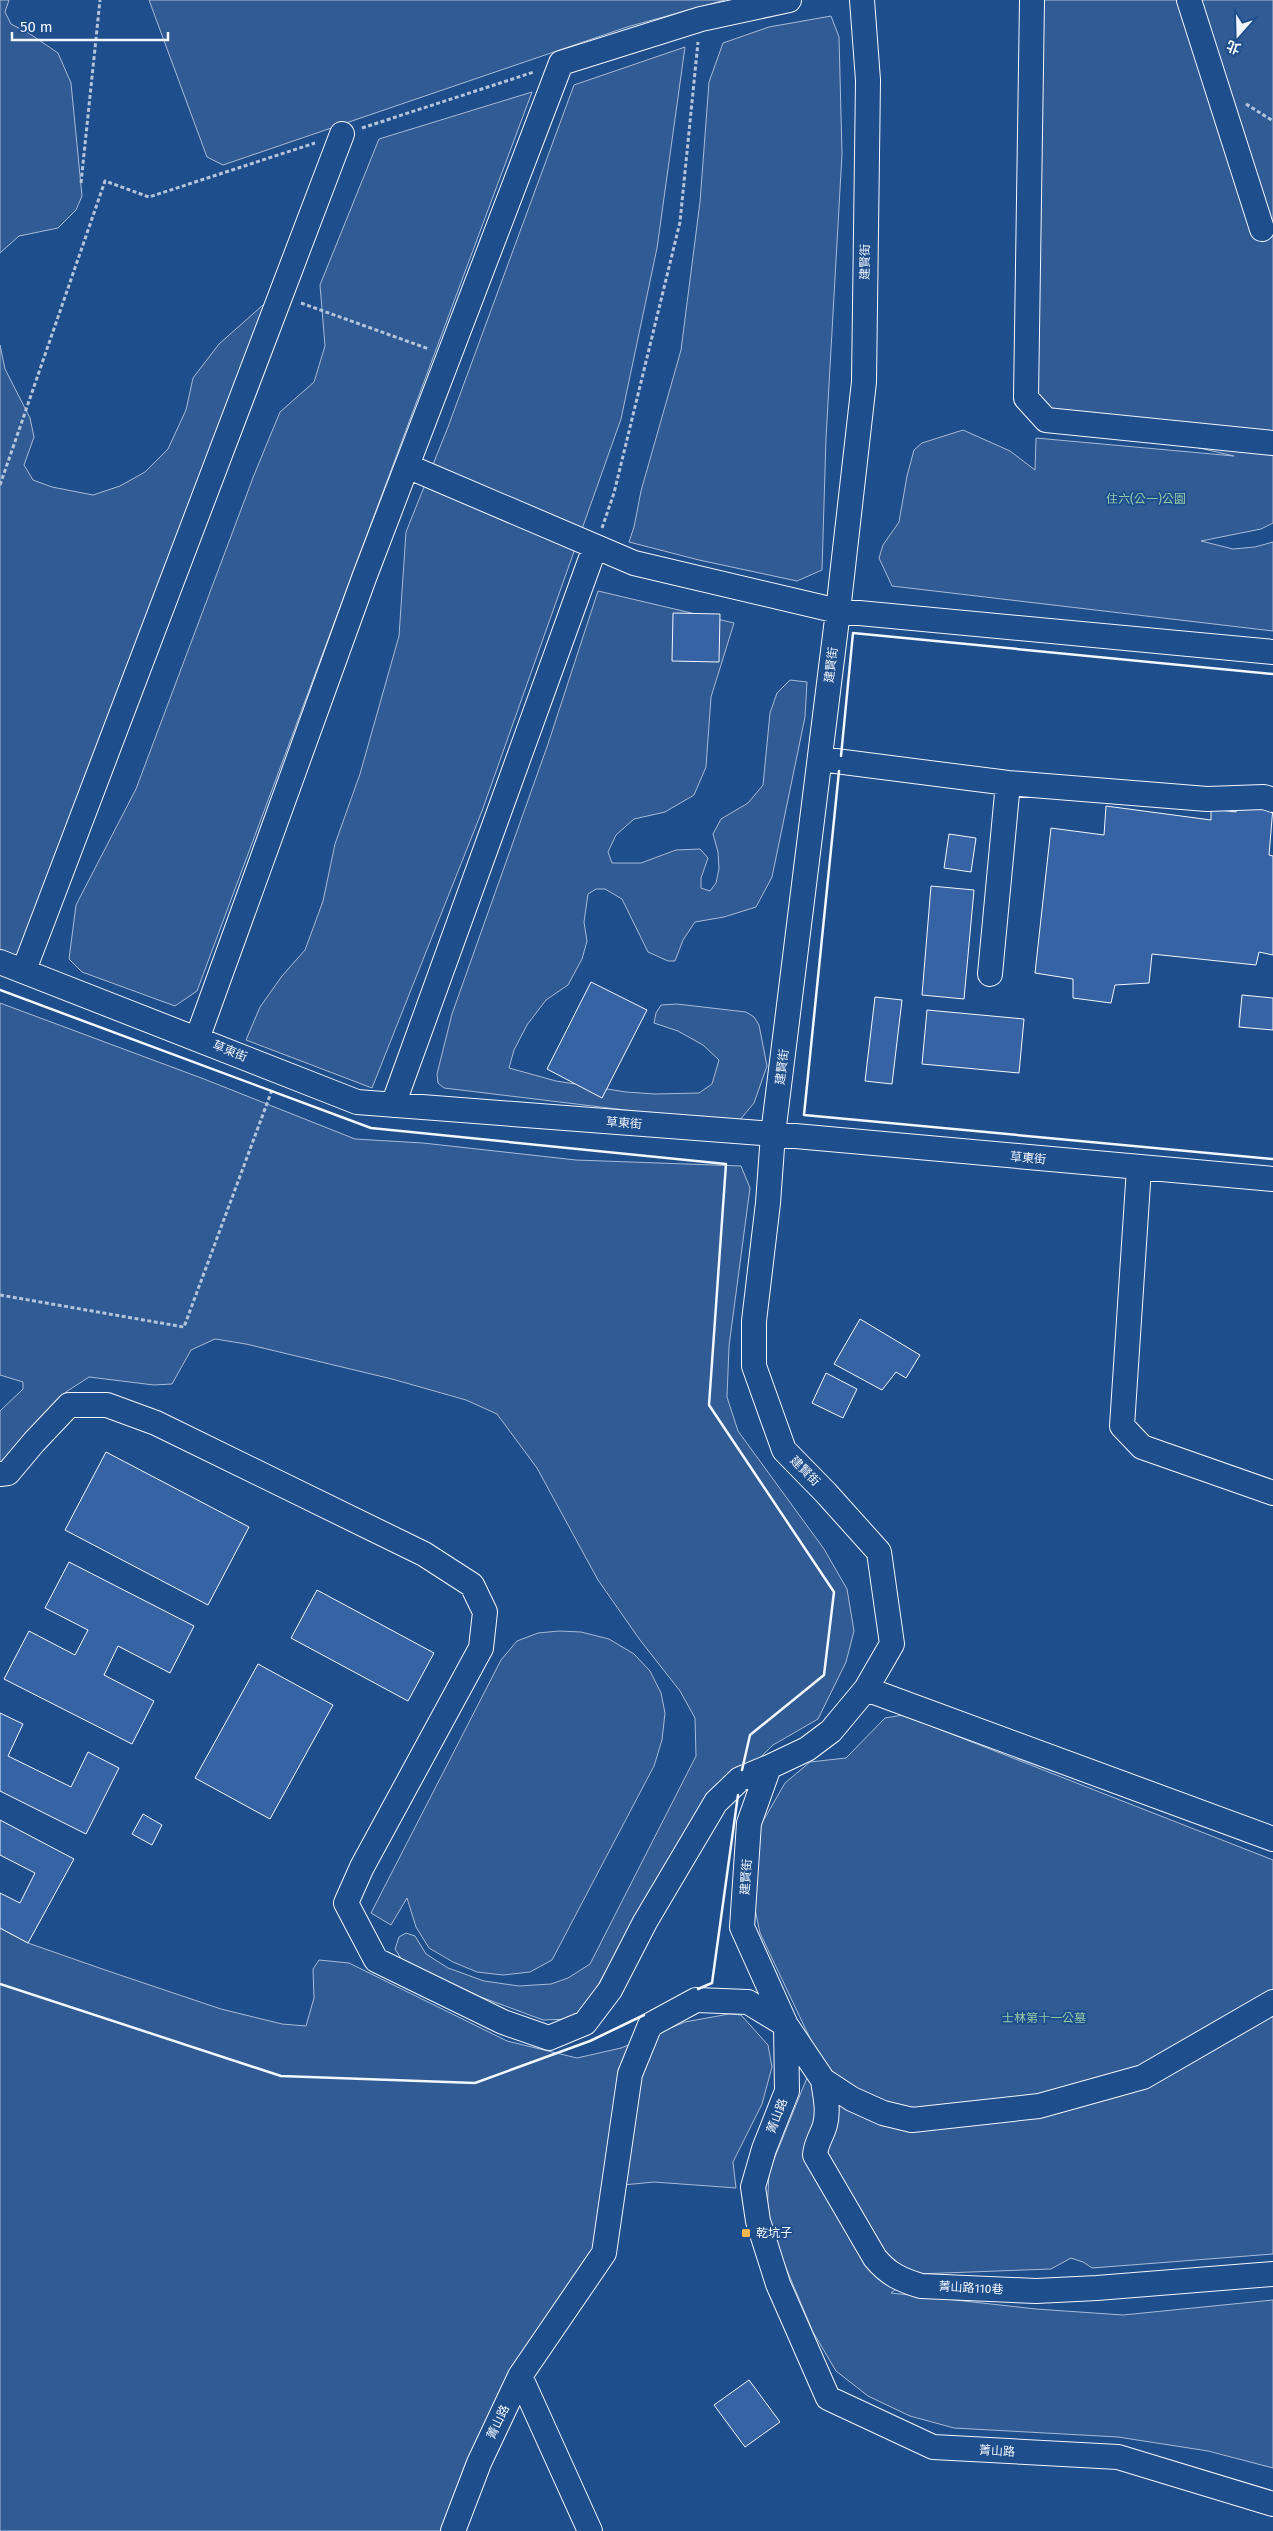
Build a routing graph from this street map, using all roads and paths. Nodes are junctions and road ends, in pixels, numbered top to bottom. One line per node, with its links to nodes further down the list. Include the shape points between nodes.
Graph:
1 (100, 0): 9 (path)
2 (789, 0): 6 (street)
3 (862, 0): 17 (street, 建賢街, via 868,80 864,382)
4 (1032, 0): 13 (street, via 1026,398 1046,420)
5 (1189, 0): 10 (street)
6 (714, 11): 7 (street); 16 (path, via 680,222 614,493)
7 (561, 63): 8 (path); 12 (street)
8 (342, 134): 11 (street); 15 (path, via 149,197 105,181)
9 (81, 183)
10 (1262, 229)
11 (281, 296): 12 (path); 23 (street)
12 (448, 356): 14 (street)
13 (1273, 443)
14 (407, 466): 16 (street); 25 (street)
15 (0, 485)
16 (595, 547): 17 (street, via 634,563); 27 (street)
17 (838, 611): 18 (street); 19 (street, 建賢街)
18 (1273, 652)
19 (820, 759): 20 (street); 28 (street, 建賢街)
20 (1008, 783): 21 (street, via 1207,799 1264,797); 24 (street)
21 (1273, 800)
22 (0, 962): 23 (street, 草東街)
23 (24, 970): 25 (street, 草東街)
24 (990, 974)
25 (198, 1039): 26 (street, 草東街)
26 (279, 1071): 27 (street, 草東街, via 356,1102); 31 (path, via 184,1327)
27 (393, 1105): 28 (street, 草東街)
28 (773, 1134): 29 (street, 草東街); 34 (street, 建賢街, via 754,1321 754,1366 784,1450 879,1552 892,1644)
29 (1140, 1168): 30 (street, 草東街); 33 (street, via 1122,1426 1142,1447)
30 (1273, 1179)
31 (0, 1296)
32 (3, 1478): 35 (street, via 69,1405 107,1404 156,1423 424,1554 472,1585 485,1612 481,1648 346,1902 376,1960 503,2022 549,2038 585,2023 610,1990 645,1922 716,1802 740,1779)
33 (1273, 1493)
34 (866, 1689): 35 (street, 建賢街, via 831,1731 807,1748); 36 (street)
35 (769, 1767): 38 (street, 建賢街, via 749,1823 742,1928)
36 (1273, 1839)
37 (1273, 2002): 39 (street, via 1143,2077 1038,2106 912,2120 882,2113)
38 (786, 2025): 39 (street); 41 (street, 菁山路, via 748,2002 696,2000 650,2025 630,2074 604,2253); 42 (street, 菁山路, via 787,2091 764,2149 753,2188 758,2221 778,2284 828,2398 933,2447 1118,2457)
39 (823, 2080): 40 (street, 菁山路110巷, via 827,2109 815,2155 875,2258 887,2272 921,2286 1036,2291)
40 (1273, 2274)
41 (520, 2376): 43 (street, 菁山路, via 479,2463); 44 (street)
42 (1273, 2504)
43 (453, 2531)
44 (590, 2531)

